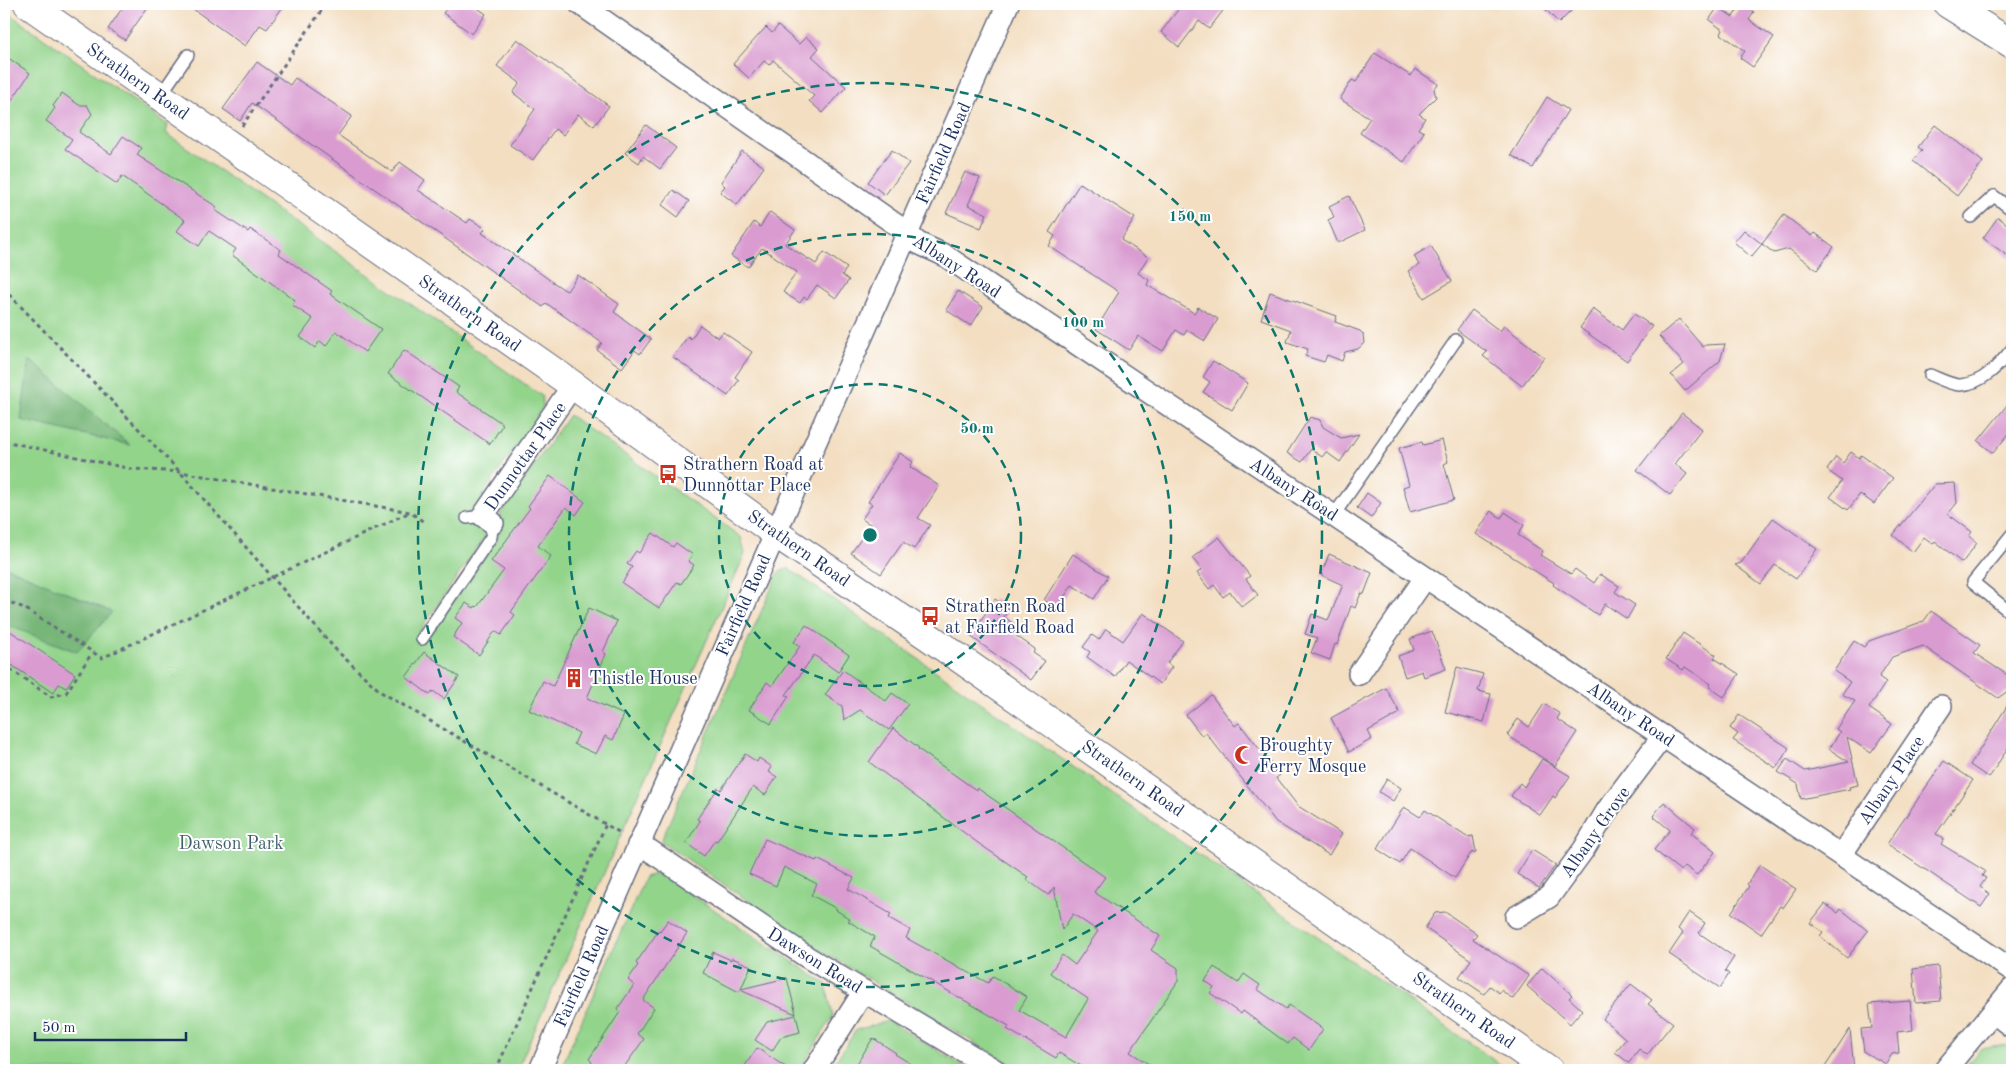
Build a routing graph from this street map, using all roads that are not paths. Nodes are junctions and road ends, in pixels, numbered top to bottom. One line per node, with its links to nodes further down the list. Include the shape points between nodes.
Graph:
1 (28, 4): 7 (street, Strathern Road)
2 (580, 4): 10 (street, Albany Road)
3 (1008, 4): 10 (street, Fairfield Road)
4 (1948, 4): 5 (street)
5 (2012, 44)
6 (188, 55): 7 (lane)
7 (160, 96): 14 (street, Strathern Road)
8 (2012, 210): 9 (lane, via 1994,196)
9 (1972, 217)
10 (908, 234): 15 (street, Albany Road); 17 (street, Fairfield Road)
11 (1456, 340): 15 (lane)
12 (2012, 350): 13 (lane, via 1983,378 1960,385)
13 (1930, 375)
14 (573, 385): 16 (street, Dunnottar Place); 17 (street, Strathern Road)
15 (1334, 515): 19 (street, Albany Road)
16 (481, 519): 21 (lane, via 491,537)
17 (775, 533): 25 (street, Fairfield Road); 36 (street, Strathern Road, via 930,637)
18 (2012, 534): 20 (lane, via 1973,582)
19 (1425, 578): 22 (street); 24 (street, Albany Road)
20 (2012, 614)
21 (422, 640)
22 (1359, 674)
23 (1941, 706): 26 (street, Albany Place)
24 (1663, 736): 26 (street, Albany Road); 27 (street, Albany Grove, via 1608,809 1584,850 1549,897)
25 (638, 845): 30 (street, Dawson Road); 33 (street, Fairfield Road)
26 (1841, 855): 28 (street, Albany Road)
27 (1516, 917)
28 (2012, 970)
29 (2012, 989): 31 (street)
30 (864, 991): 34 (street); 35 (street, Dawson Road)
31 (1993, 1012): 32 (street); 37 (street)
32 (2012, 1027)
33 (540, 1070)
34 (814, 1070)
35 (995, 1070)
36 (1550, 1070)
37 (1945, 1070)

